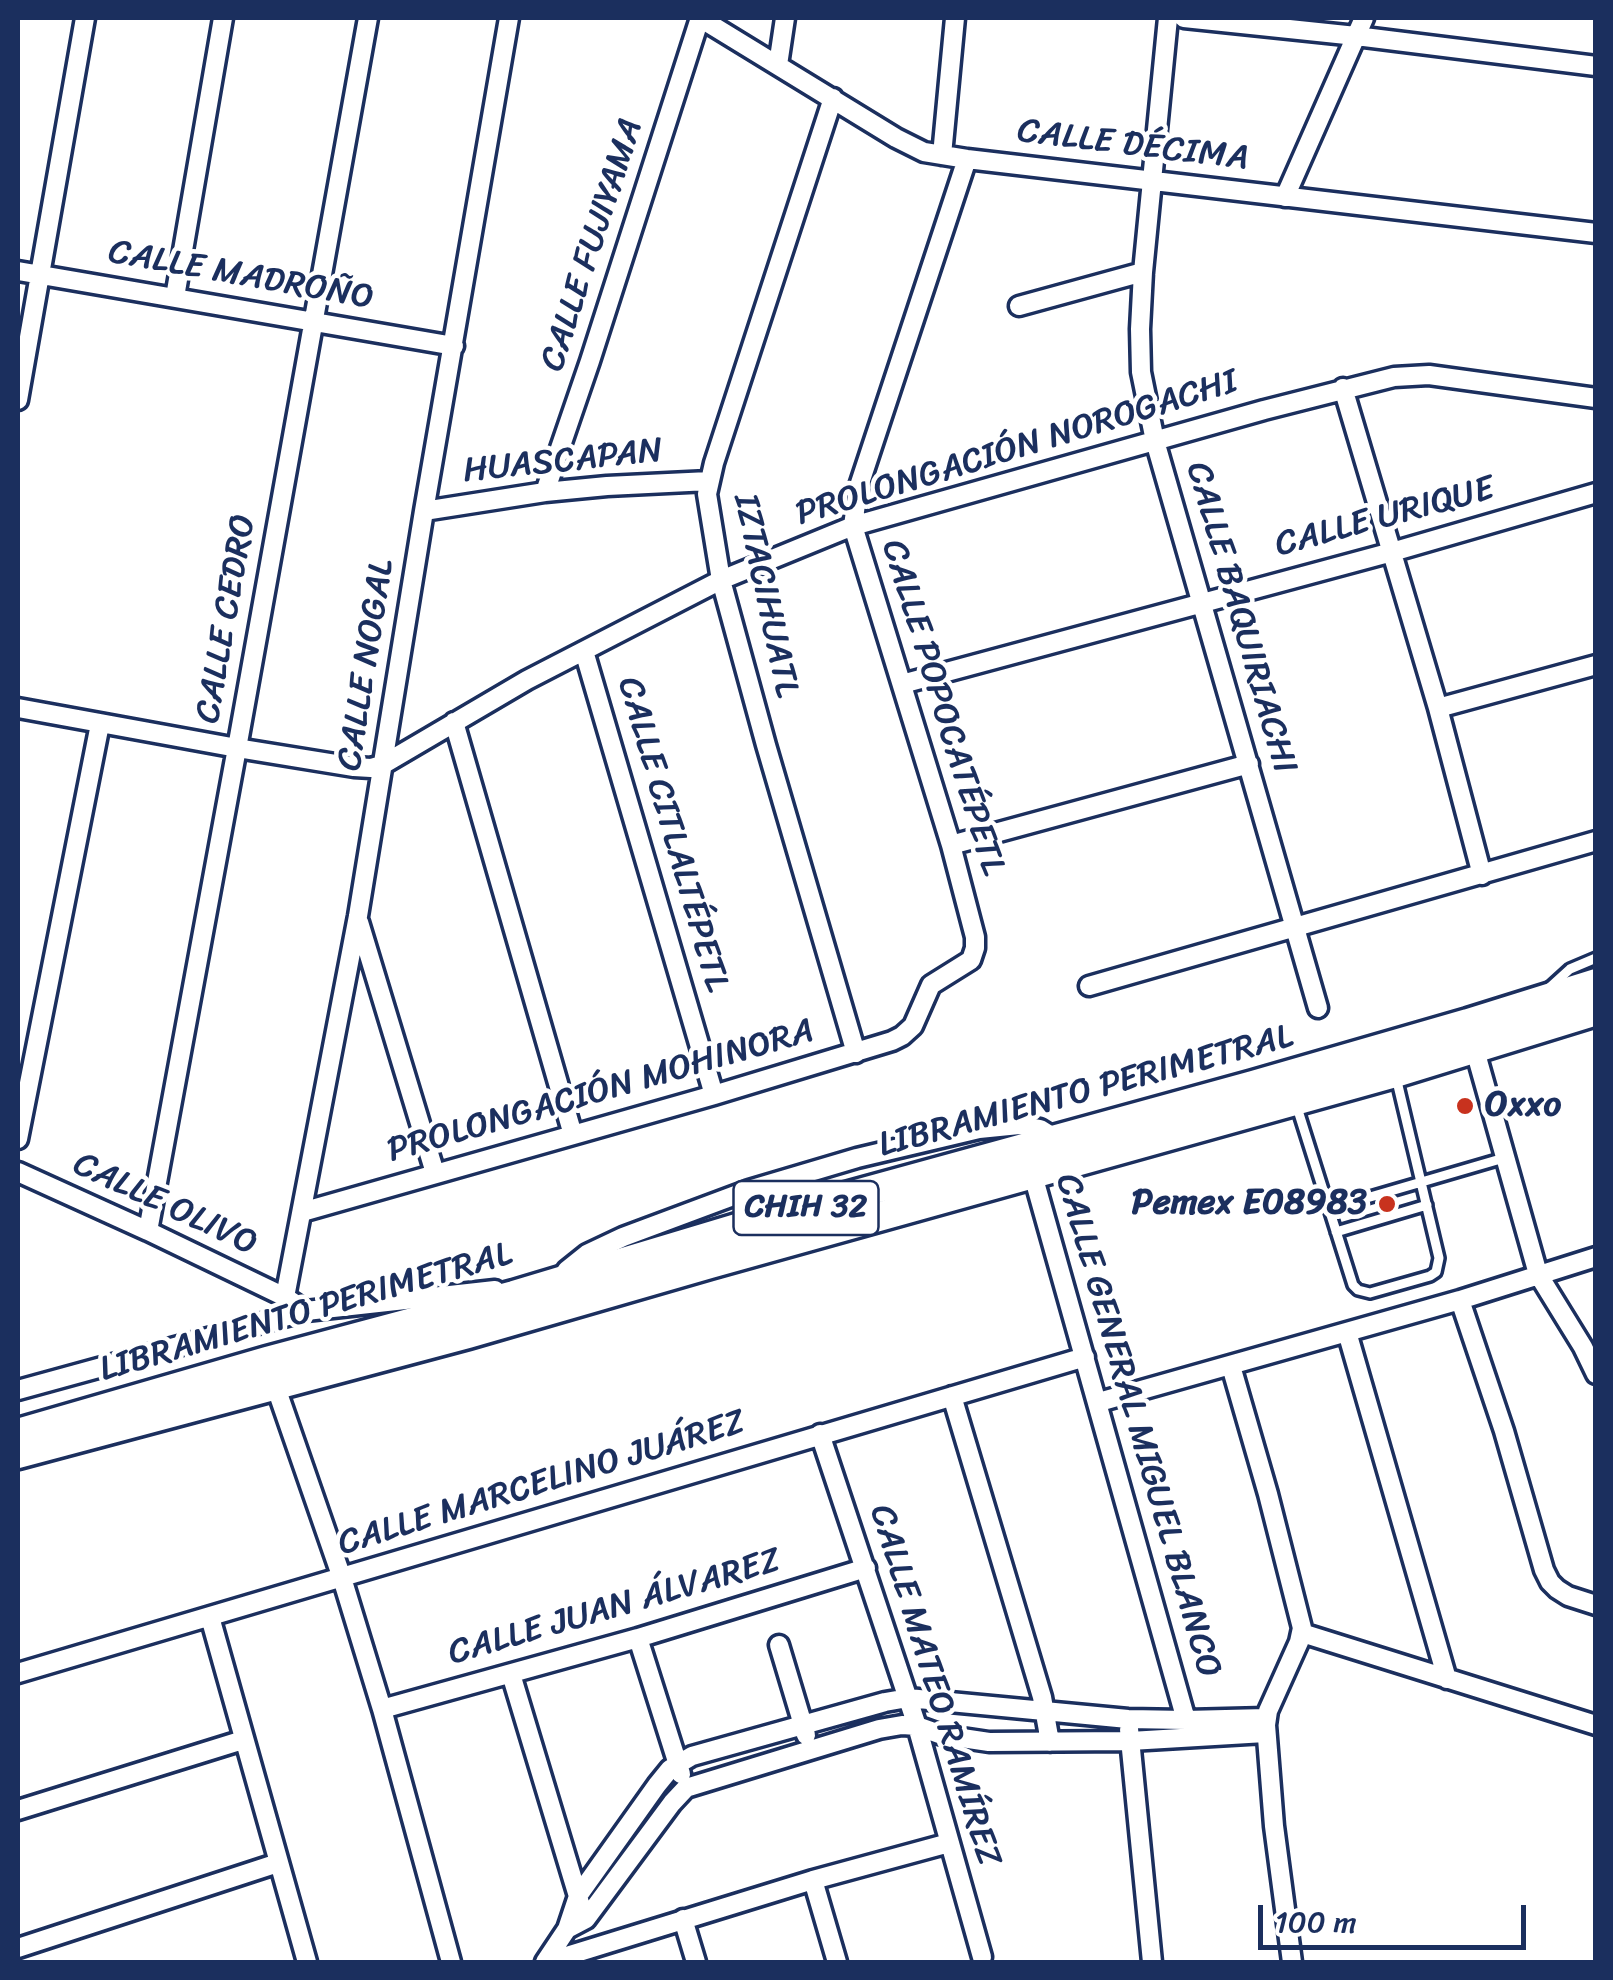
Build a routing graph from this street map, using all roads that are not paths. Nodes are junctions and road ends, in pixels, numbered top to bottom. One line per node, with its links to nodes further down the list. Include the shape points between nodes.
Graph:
1 (85, 18): 22 (street)
2 (223, 18): 23 (street)
3 (368, 18): 25 (street, CALLE CEDRO)
4 (509, 18): 26 (street, CALLE NOGAL)
5 (700, 18): 12 (street, CALLE DÉCIMA); 32 (street, CALLE FUJIYAMA)
6 (785, 18): 12 (street)
7 (955, 18): 15 (street)
8 (1168, 18): 17 (street, CALLE BAQUIRIACHI)
9 (1184, 18): 11 (street)
10 (1364, 18): 11 (street)
11 (1356, 36): 13 (street); 18 (street)
12 (778, 65): 14 (street, CALLE DÉCIMA)
13 (1596, 66)
14 (832, 98): 15 (street, CALLE DÉCIMA, via 914,149); 31 (street, IZTACIHUATL)
15 (942, 156): 16 (street, CALLE DÉCIMA)
16 (967, 160): 17 (street, CALLE DÉCIMA); 35 (street, CALLE POPOCATÉPETL, via 858,489)
17 (1150, 181): 18 (street, CALLE DÉCIMA); 21 (street, CALLE BAQUIRIACHI)
18 (1285, 197): 19 (street, CALLE DÉCIMA)
19 (1596, 233)
20 (18, 271): 22 (street, CALLE MADROÑO)
21 (1143, 272): 24 (street); 30 (street, CALLE BAQUIRIACHI, via 1140,360)
22 (40, 275): 23 (street, CALLE MADROÑO); 29 (street)
23 (175, 297): 25 (street, CALLE MADROÑO)
24 (1019, 306)
25 (313, 321): 26 (street, CALLE MADROÑO); 46 (street, CALLE CEDRO)
26 (454, 346): 34 (street, CALLE NOGAL)
27 (1344, 388): 28 (street, PROLONGACIÓN NOROGACHI, via 1429,375); 30 (street, PROLONGACIÓN NOROGACHI); 36 (street)
28 (1596, 398)
29 (18, 400)
30 (1155, 441): 35 (street, PROLONGACIÓN NOROGACHI); 38 (street, CALLE BAQUIRIACHI)
31 (709, 481): 32 (street, HUASCAPAN); 37 (street, IZTACIHUATL)
32 (545, 492): 34 (street, HUASCAPAN)
33 (1596, 493): 36 (street, CALLE URIQUE)
34 (424, 511): 47 (street, CALLE NOGAL)
35 (854, 526): 37 (street, PROLONGACIÓN NOROGACHI); 41 (street, CALLE POPOCATÉPETL)
36 (1392, 552): 38 (street, CALLE URIQUE); 43 (street)
37 (721, 580): 39 (street, PROLONGACIÓN NOROGACHI); 62 (street, IZTACIHUATL)
38 (1203, 602): 41 (street, CALLE URIQUE); 48 (street, CALLE BAQUIRIACHI)
39 (584, 651): 44 (street, PROLONGACIÓN NOROGACHI); 64 (street, CALLE CITLALTÉPETL)
40 (1596, 665): 43 (street)
41 (902, 684): 50 (street, CALLE POPOCATÉPETL)
42 (18, 708): 45 (street)
43 (1438, 708): 51 (street)
44 (454, 722): 47 (street, PROLONGACIÓN NOROGACHI); 66 (street)
45 (100, 724): 46 (street); 67 (street)
46 (237, 748): 47 (street, via 354,768); 77 (street, CALLE CEDRO)
47 (384, 764): 52 (street, CALLE NOGAL)
48 (1249, 764): 50 (street); 53 (street, CALLE BAQUIRIACHI)
49 (1596, 841): 51 (street)
50 (951, 845): 60 (street, CALLE POPOCATÉPETL, via 975,948 971,960 931,986)
51 (1482, 875): 53 (street)
52 (358, 916): 72 (street); 76 (street, CALLE NOGAL)
53 (1295, 928): 56 (street); 58 (street, CALLE BAQUIRIACHI)
54 (1596, 958): 57 (lane, via 1570,969)
55 (1596, 983): 57 (main road, LIBRAMIENTO PERIMETRAL / CHIH 32)
56 (1089, 986)
57 (1537, 1002): 61 (main road, LIBRAMIENTO PERIMETRAL / CHIH 32)
58 (1318, 1008)
59 (1596, 1012): 61 (main road, LIBRAMIENTO PERIMETRAL / CHIH 32)
60 (914, 1026): 62 (street, PROLONGACIÓN MOHINORA)
61 (1472, 1036): 63 (main road, LIBRAMIENTO PERIMETRAL / CHIH 32); 68 (main road, LIBRAMIENTO PERIMETRAL / CHIH 32); 69 (street)
62 (856, 1053): 64 (street, PROLONGACIÓN MOHINORA)
63 (1395, 1072): 65 (main road, LIBRAMIENTO PERIMETRAL / CHIH 32); 73 (lane)
64 (714, 1095): 66 (street, PROLONGACIÓN MOHINORA)
65 (1295, 1101): 70 (main road, LIBRAMIENTO PERIMETRAL / CHIH 32); 75 (lane)
66 (573, 1135): 72 (street, PROLONGACIÓN MOHINORA)
67 (18, 1139)
68 (1056, 1140): 70 (main road, LIBRAMIENTO PERIMETRAL / CHIH 32); 81 (street, via 1019,1125 857,1158 624,1237 587,1254)
69 (1506, 1158): 73 (lane); 80 (street)
70 (1029, 1161): 81 (main road, LIBRAMIENTO PERIMETRAL / CHIH 32, via 787,1213); 88 (street, CALLE GENERAL MIGUEL BLANCO); 90 (main road, LIBRAMIENTO PERIMETRAL / CHIH 32, via 468,1334)
71 (18, 1172): 77 (street, CALLE OLIVO)
72 (435, 1173): 76 (street, PROLONGACIÓN MOHINORA)
73 (1421, 1182): 74 (lane); 75 (lane)
74 (1427, 1205): 78 (lane); 78 (lane, via 1439,1258 1430,1276 1370,1293 1358,1290)
75 (1329, 1208): 78 (lane)
76 (302, 1212): 83 (street, CALLE NOGAL)
77 (148, 1231): 83 (street, CALLE OLIVO)
78 (1336, 1232)
79 (1596, 1258): 80 (street)
80 (1538, 1274): 84 (street); 87 (street)
81 (560, 1281): 82 (main road, LIBRAMIENTO PERIMETRAL / CHIH 32)
82 (514, 1295): 85 (street, via 502,1289); 90 (main road, LIBRAMIENTO PERIMETRAL / CHIH 32)
83 (284, 1296): 85 (street)
84 (1460, 1300): 86 (street); 100 (street, via 1544,1570 1568,1596)
85 (306, 1311): 92 (street)
86 (1347, 1332): 89 (street); 107 (street)
87 (1589, 1349): 91 (street)
88 (1085, 1357): 93 (street, CALLE MARCELINO JUÁREZ); 94 (street, CALLE GENERAL MIGUEL BLANCO)
89 (1231, 1366): 94 (street); 102 (street)
90 (271, 1373): 95 (main road, LIBRAMIENTO PERIMETRAL / CHIH 32); 97 (main road, LIBRAMIENTO PERIMETRAL / CHIH 32); 99 (street)
91 (1596, 1374)
92 (18, 1390)
93 (952, 1396): 96 (street, CALLE MARCELINO JUÁREZ); 110 (street)
94 (1098, 1402): 112 (street, CALLE GENERAL MIGUEL BLANCO)
95 (18, 1433)
96 (820, 1434): 98 (street, CALLE MATEO RAMÍREZ); 99 (street, CALLE MARCELINO JUÁREZ)
97 (18, 1454)
98 (866, 1568): 103 (street, CALLE JUAN ÁLVAREZ); 108 (street, CALLE MATEO RAMÍREZ)
99 (342, 1578): 101 (street, CALLE MARCELINO JUÁREZ); 109 (street)
100 (1596, 1604)
101 (210, 1617): 105 (street, CALLE MARCELINO JUÁREZ); 117 (street)
102 (1302, 1633): 107 (street); 115 (street)
103 (638, 1638): 106 (street, CALLE JUAN ÁLVAREZ); 121 (street)
104 (779, 1645): 113 (street)
105 (18, 1674)
106 (510, 1674): 109 (street, CALLE JUAN ÁLVAREZ); 127 (street)
107 (1447, 1679): 116 (street)
108 (908, 1698): 110 (street); 113 (street); 114 (street, CALLE MATEO RAMÍREZ)
109 (382, 1709): 135 (street)
110 (1045, 1712): 111 (street); 119 (street)
111 (1128, 1719): 112 (street); 118 (street)
112 (1186, 1720): 115 (street)
113 (803, 1725): 120 (street); 121 (street)
114 (917, 1726): 119 (street, via 988,1742); 120 (street, via 879,1729); 124 (street, CALLE MATEO RAMÍREZ)
115 (1266, 1726): 118 (street); 140 (street)
116 (1596, 1726)
117 (243, 1740): 123 (street); 125 (street)
118 (1130, 1741): 119 (street); 139 (street)
119 (1050, 1742)
120 (810, 1750): 122 (street)
121 (678, 1762): 122 (street); 127 (street)
122 (686, 1788): 129 (street)
123 (18, 1810)
124 (949, 1843): 126 (street); 133 (street, CALLE MATEO RAMÍREZ)
125 (278, 1864): 131 (street); 134 (street)
126 (813, 1880): 128 (street); 138 (street)
127 (578, 1896): 129 (street); 130 (street)
128 (683, 1918): 132 (street); 137 (street)
129 (586, 1919): 130 (street)
130 (567, 1929): 136 (street)
131 (18, 1948)
132 (569, 1959): 136 (street)
133 (984, 1961)
134 (307, 1962)
135 (451, 1962)
136 (546, 1962)
137 (696, 1962)
138 (838, 1962)
139 (1152, 1962)
140 (1292, 1962)

